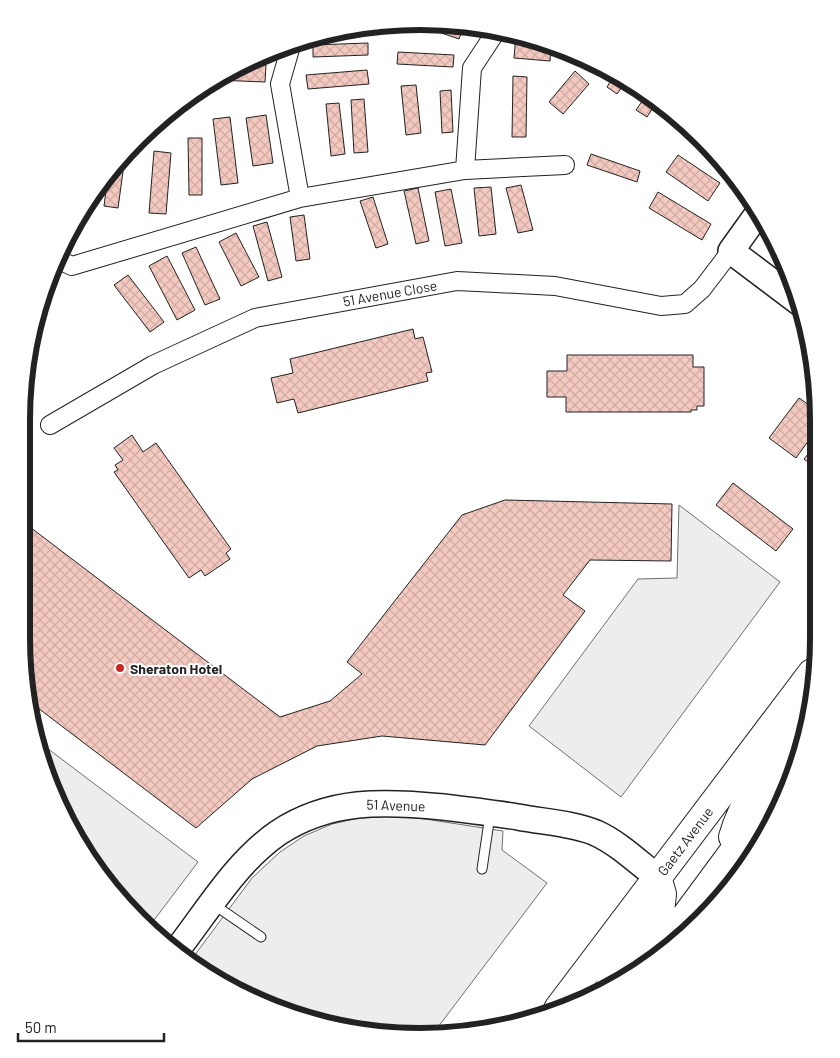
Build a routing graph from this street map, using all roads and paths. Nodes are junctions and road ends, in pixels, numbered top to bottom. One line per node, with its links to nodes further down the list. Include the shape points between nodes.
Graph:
1 (493, 36): 4 (street, via 472,68)
2 (289, 53): 5 (street, via 280,84)
3 (565, 164): 4 (street)
4 (465, 170): 5 (street)
5 (300, 198): 8 (street, via 72,266)
6 (754, 219): 7 (street)
7 (731, 251): 9 (street); 10 (street, 51 Avenue Close, via 702,288 684,304 662,306 555,286 458,282 255,318 153,365)
8 (64, 262)
9 (789, 295)
10 (50, 425)
11 (808, 680): 17 (main road, Gaetz Avenue)
12 (800, 726): 15 (main road, via 746,801 732,840)
13 (771, 808): 15 (main road)
14 (491, 813): 16 (lane); 17 (street, 51 Avenue, via 595,833); 18 (street, 51 Avenue, via 397,802 356,804 314,815 260,846)
15 (739, 860): 19 (main road)
16 (482, 869)
17 (657, 877): 22 (main road, via 662,894 660,913); 23 (main road, Gaetz Avenue)
18 (213, 903): 20 (lane); 21 (street, 51 Avenue)
19 (689, 921)
20 (262, 937)
21 (181, 946)
22 (619, 974)
23 (565, 999)

